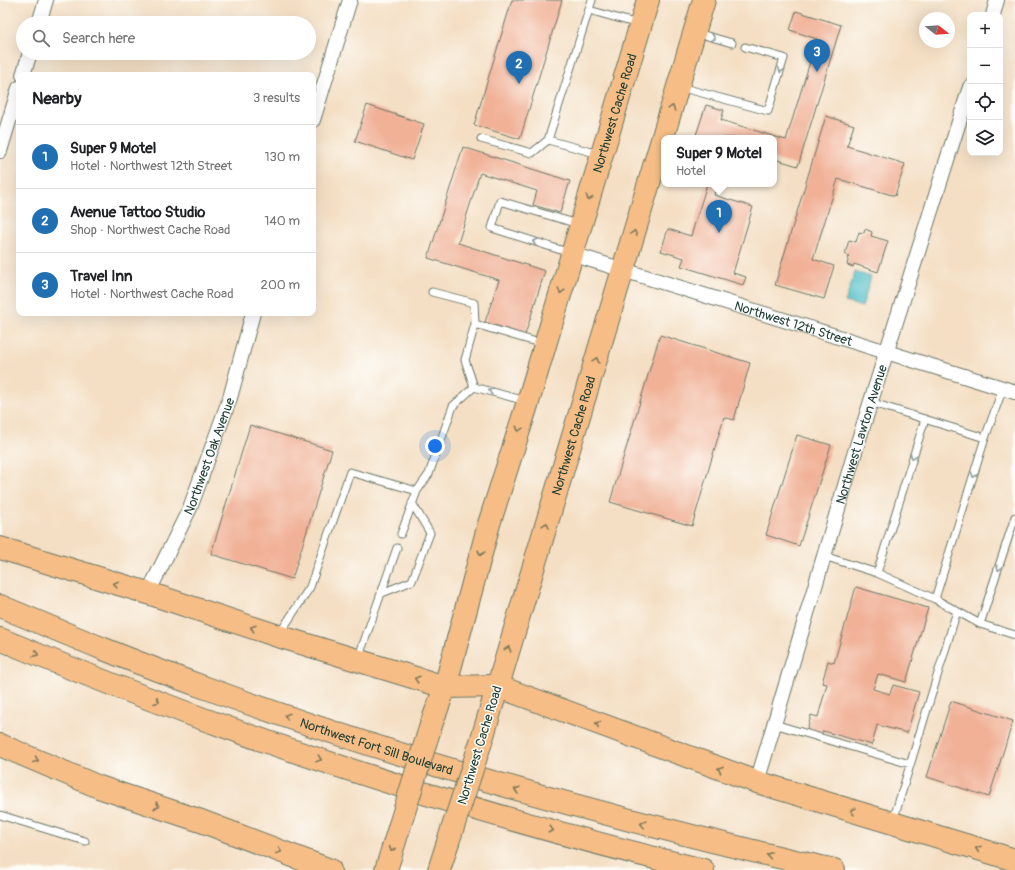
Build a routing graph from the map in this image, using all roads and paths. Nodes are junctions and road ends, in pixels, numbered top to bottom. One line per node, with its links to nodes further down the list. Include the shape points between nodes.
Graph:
1 (46, 0): 9 (street)
2 (350, 0): 19 (street)
3 (592, 0): 7 (lane)
4 (648, 0): 10 (main road, Northwest Cache Road)
5 (704, 0): 11 (main road, Northwest Cache Road)
6 (997, 0): 8 (street)
7 (589, 10): 10 (lane); 22 (lane)
8 (994, 12)
9 (41, 16)
10 (640, 25): 25 (main road, Northwest Cache Road)
11 (694, 33): 12 (lane, one-way to 12); 16 (main road, Northwest Cache Road)
12 (732, 43)
13 (745, 47): 16 (lane, one-way to 16, via 784,58 768,111)
14 (28, 60): 15 (street)
15 (24, 72)
16 (678, 86): 20 (main road, Northwest Cache Road, one-way to 16)
17 (967, 97): 33 (street, Northwest Lawton Avenue)
18 (16, 98): 24 (street)
19 (316, 110)
20 (663, 135)
21 (481, 139): 22 (lane, via 532,153)
22 (548, 140): 25 (lane)
23 (661, 143): 28 (main road, Northwest Cache Road, one-way to 23)
24 (0, 151)
25 (602, 155): 26 (main road, Northwest Cache Road, one-way to 26)
26 (581, 225): 27 (main road, Northwest Cache Road); 27 (lane, one-way to 26, via 492,228 500,201)
27 (572, 254): 28 (street, Northwest 12th Street); 32 (main road, Northwest Cache Road, one-way to 32)
28 (623, 270): 33 (street, Northwest 12th Street); 58 (main road, Northwest Cache Road, one-way to 28)
29 (432, 292): 31 (lane, via 474,303)
30 (252, 316): 48 (street, Northwest Oak Avenue, via 230,398 190,508)
31 (475, 324): 32 (lane); 34 (lane, via 465,360)
32 (545, 345): 36 (main road, Northwest Cache Road)
33 (887, 351): 35 (street, Northwest 12th Street); 37 (street, Northwest Lawton Avenue)
34 (474, 387): 36 (lane, one-way to 34); 40 (lane, via 453,406 430,474)
35 (1009, 390): 39 (lane)
36 (528, 402): 59 (main road, Northwest Cache Road, one-way to 59, via 489,524)
37 (870, 402): 38 (lane); 46 (street, Northwest Lawton Avenue)
38 (925, 419): 39 (lane); 47 (lane, one-way to 47)
39 (985, 438): 50 (lane, one-way to 50)
40 (417, 491): 41 (lane); 54 (lane, via 350,472 310,587)
41 (412, 503): 43 (lane); 49 (lane, via 430,533 412,581)
42 (1015, 517): 53 (lane, one-way to 53)
43 (401, 534)
44 (0, 548): 48 (main road, one-way to 44)
45 (397, 548): 49 (lane)
46 (824, 556): 47 (lane); 60 (street, Northwest Lawton Avenue)
47 (876, 573): 50 (lane)
48 (148, 593): 54 (main road, one-way to 48)
49 (382, 593): 57 (lane)
50 (935, 599): 52 (lane)
51 (0, 606): 72 (main road, Northwest Fort Sill Boulevard, one-way to 51, via 620,818 480,778 209,690)
52 (957, 611): 53 (lane); 62 (lane)
53 (980, 624): 55 (lane)
54 (278, 636): 57 (main road)
55 (1015, 636)
56 (0, 639): 71 (main road, one-way to 71, via 187,712 347,769 614,848)
57 (358, 661): 59 (main road, one-way to 57)
58 (497, 686): 59 (main road); 63 (main road, one-way to 58); 70 (main road, Northwest Cache Road, bridge)
59 (445, 687): 69 (main road, Northwest Cache Road, one-way to 69, bridge)
60 (774, 724): 62 (lane); 63 (street, Northwest Lawton Avenue)
61 (0, 745): 68 (main road, one-way to 68, via 99,787 201,821)
62 (910, 764): 65 (lane)
63 (757, 782): 65 (main road, one-way to 63)
64 (0, 815): 66 (lane)
65 (892, 822): 67 (main road, one-way to 65)
66 (85, 841)
67 (1015, 860)
68 (330, 870)
69 (386, 870)
70 (440, 870)
71 (703, 870)
72 (834, 870)

